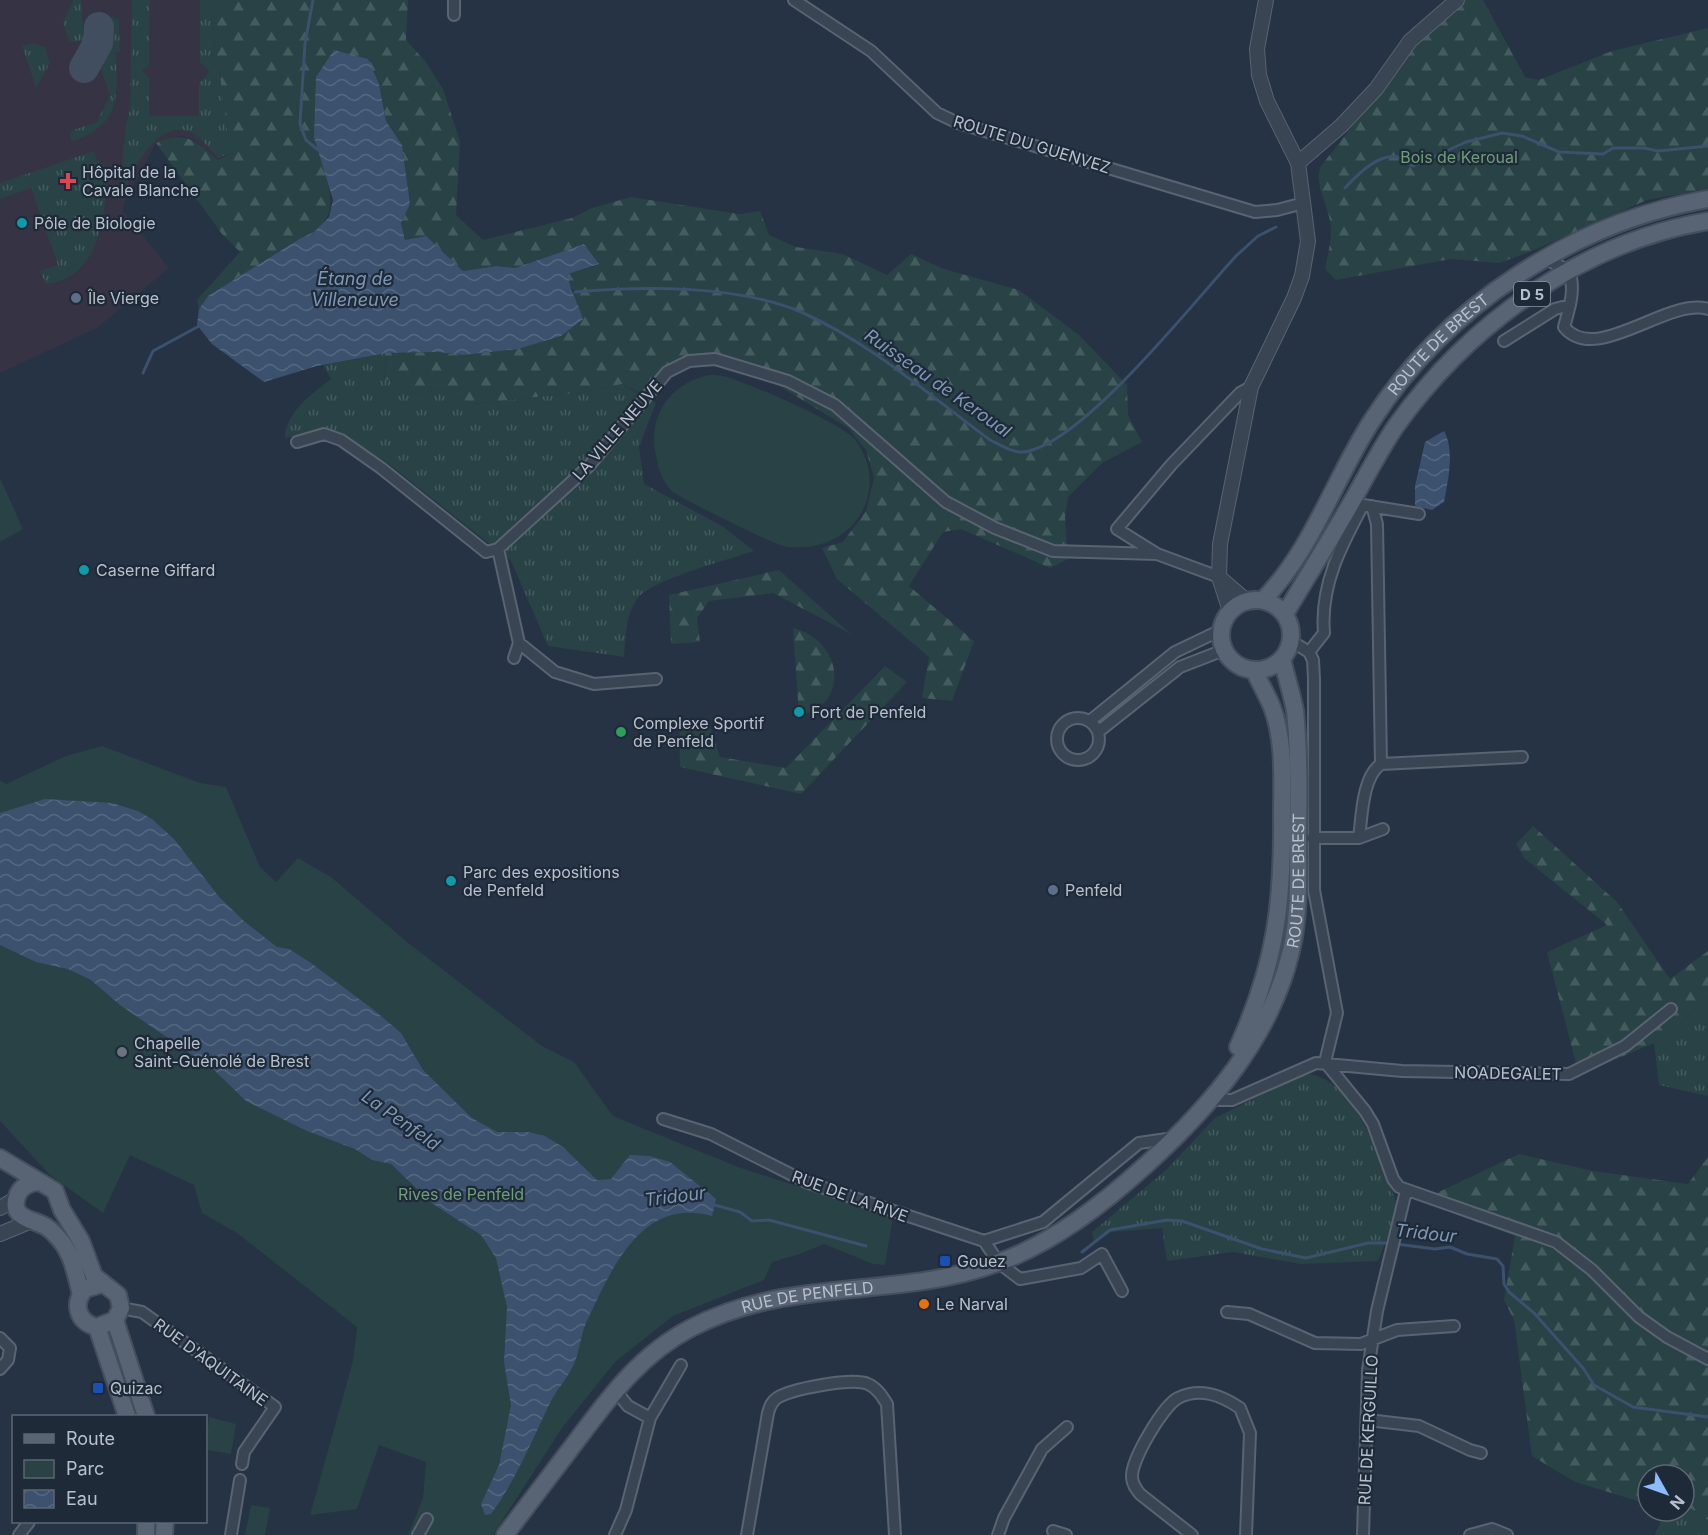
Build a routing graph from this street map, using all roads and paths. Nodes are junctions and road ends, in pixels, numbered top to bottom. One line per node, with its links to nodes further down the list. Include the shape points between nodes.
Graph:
1 (454, 0): 5 (street)
2 (794, 0): 8 (street, ROUTE DU GUENVEZ, via 871,51 937,113 958,123 1255,212)
3 (1266, 0): 6 (street, via 1257,50 1259,75)
4 (1457, 0): 6 (street, via 1410,41 1376,89)
5 (454, 15)
6 (1298, 163): 8 (street)
7 (1708, 199): 10 (main road, ROUTE DE BREST / D 5, via 1673,205 1605,227)
8 (1304, 202): 15 (street, via 1308,242 1302,276)
9 (1708, 221): 11 (main road, ROUTE DE BREST / D 5, via 1679,226 1619,247)
10 (1544, 258): 11 (street); 22 (main road, ROUTE DE BREST / D 5, via 1474,308 1439,339 1399,385 1367,429 1297,558)
11 (1569, 271): 12 (street); 24 (main road, ROUTE DE BREST / D 5, via 1501,316 1458,353 1420,396 1395,428)
12 (1570, 305): 13 (street, via 1564,327 1572,337 1582,339 1612,336 1692,306); 14 (street, via 1555,309)
13 (1708, 309)
14 (1504, 341)
15 (1251, 387): 20 (street, via 1240,393 1171,465 1117,529); 21 (street, via 1220,544)
16 (297, 441): 19 (street, via 324,434 341,440 486,552)
17 (1372, 506): 18 (street); 29 (street, via 1363,505 1342,544 1328,580 1322,610 1324,633); 37 (street, via 1377,524)
18 (1419, 514)
19 (498, 549): 20 (street, LA VILLE NEUVE, via 589,466 667,372 689,361 715,359 788,381 836,405 946,502 995,528 1053,551); 27 (street)
20 (1157, 554): 21 (street)
21 (1218, 577): 22 (street); 23 (street)
22 (1255, 601): 23 (main road); 24 (main road, via 1275,606)
23 (1230, 611): 25 (main road)
24 (1285, 615): 26 (main road)
25 (1221, 630): 28 (main road); 34 (street, via 1175,652)
26 (1291, 641): 29 (street); 31 (main road)
27 (519, 643): 30 (street); 33 (street, via 555,672 594,684)
28 (1224, 650): 32 (main road, via 1231,660); 35 (street, via 1180,667)
29 (1309, 651): 39 (street, via 1314,678)
30 (514, 658)
31 (1282, 659): 32 (main road, via 1274,666); 43 (main road, ROUTE DE BREST, via 1294,709 1299,795 1292,950 1265,1019 1244,1056)
32 (1254, 670): 43 (main road, ROUTE DE BREST, via 1273,709 1282,757 1283,873 1270,962)
33 (656, 679)
34 (1090, 721): 35 (street); 35 (street, via 1074,718 1062,724 1057,740 1062,753 1075,760 1090,757 1099,744)
35 (1098, 732)
36 (1522, 757): 37 (street)
37 (1381, 764): 40 (street, via 1373,769 1369,780)
38 (1383, 829): 40 (street)
39 (1312, 838): 40 (street); 42 (street, via 1316,906 1337,1013)
40 (1359, 838)
41 (1671, 1009): 42 (street, NOADEGALET, via 1625,1046 1569,1074 1402,1071)
42 (1325, 1062): 44 (street, via 1232,1100); 49 (street, via 1365,1111 1393,1179)
43 (1221, 1084): 44 (main road, ROUTE DE BREST)
44 (1211, 1100): 46 (main road, ROUTE DE BREST)
45 (663, 1119): 55 (street, RUE DE LA RIVE, via 711,1134 806,1182)
46 (1175, 1138): 55 (street, via 1139,1143 1043,1222); 56 (main road, ROUTE DE BREST, via 1075,1222)
47 (0, 1159): 48 (main road); 50 (main road, via 12,1176)
48 (37, 1182): 50 (main road, via 26,1185); 51 (main road, via 50,1186)
49 (1406, 1191): 65 (street, RUE DE KERGUILLO); 66 (street, via 1556,1242 1592,1270 1639,1317)
50 (18, 1196): 52 (street); 53 (main road, via 18,1209)
51 (58, 1203): 53 (main road, via 50,1219); 57 (main road, via 81,1241 94,1276)
52 (0, 1208)
53 (34, 1223): 54 (street); 59 (main road, via 62,1242)
54 (0, 1234)
55 (984, 1241): 56 (street)
56 (999, 1263): 58 (street, via 1020,1279 1081,1268 1102,1254); 69 (main road, RUE DE PENFELD, via 937,1280 759,1301 723,1313 665,1343 635,1367)
57 (102, 1284): 59 (main road, via 90,1286); 61 (main road, via 118,1295)
58 (1122, 1291)
59 (81, 1294): 63 (main road, via 80,1315 90,1326)
60 (1227, 1312): 65 (street, via 1249,1314 1315,1343)
61 (118, 1314): 63 (main road); 71 (main road); 77 (street, RUE D'AQUITAINE, via 142,1312 275,1407 244,1452)
62 (1454, 1326): 65 (street, via 1397,1330)
63 (97, 1327): 70 (main road)
64 (0, 1338): 68 (street, via 9,1348 8,1360)
65 (1373, 1341): 73 (street, RUE DE KERGUILLO, via 1368,1370)
66 (1708, 1359)
67 (681, 1365): 72 (street)
68 (0, 1369)
69 (615, 1390): 72 (street, via 628,1406); 75 (main road, RUE DE PENFELD)
70 (127, 1415)
71 (146, 1415)
72 (650, 1418): 85 (street, via 626,1510)
73 (1368, 1420): 76 (street, via 1419,1426); 92 (street, RUE DE KERGUILLO)
74 (1067, 1427): 88 (street, via 1042,1449)
75 (580, 1436): 83 (main road, RUE DE PENFELD); 84 (main road, RUE DE PENFELD)
76 (1481, 1452)
77 (242, 1464)
78 (240, 1480): 81 (street)
79 (427, 1519): 82 (street)
80 (1053, 1531): 89 (street)
81 (231, 1535)
82 (418, 1535)
83 (505, 1535)
84 (518, 1535)
85 (615, 1535)
86 (747, 1535): 87 (street, via 772,1402 801,1390 853,1381 876,1389 887,1404)
87 (895, 1535)
88 (998, 1535)
89 (1066, 1535)
90 (1192, 1535): 91 (street, via 1140,1494 1131,1476 1165,1408 1178,1398 1210,1393 1239,1408 1250,1433)
91 (1246, 1535)
92 (1363, 1535)
93 (1470, 1535): 94 (street, via 1492,1529)
94 (1507, 1535)

